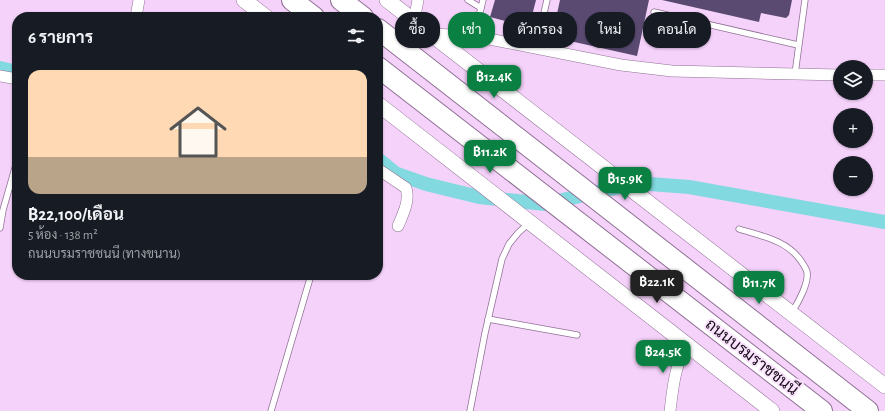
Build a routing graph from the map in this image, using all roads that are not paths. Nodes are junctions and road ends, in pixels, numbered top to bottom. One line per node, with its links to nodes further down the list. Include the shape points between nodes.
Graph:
1 (139, 0): 12 (street)
2 (244, 0): 13 (main road)
3 (292, 0): 14 (highway)
4 (341, 0): 15 (highway)
5 (387, 0): 16 (main road)
6 (418, 0): 17 (street)
7 (468, 0): 11 (lane)
8 (483, 0): 11 (lane)
9 (547, 0): 24 (lane)
10 (806, 0): 23 (lane)
11 (481, 8): 18 (lane)
12 (137, 12)
13 (260, 12)
14 (308, 12)
15 (357, 12)
16 (402, 12)
17 (416, 12)
18 (480, 12)
19 (711, 25): 23 (lane)
20 (383, 33): 50 (highway, ถนนบรมราชชนนี)
21 (495, 40): 24 (street)
22 (440, 41): 40 (main road)
23 (798, 45): 26 (lane)
24 (536, 49): 26 (street, via 621,65 672,71)
25 (383, 71): 49 (highway, ถนนบรมราชชนนี)
26 (794, 75): 27 (street)
27 (833, 75)
28 (873, 75): 29 (street)
29 (885, 75)
30 (0, 76): 31 (street)
31 (12, 78)
32 (383, 108): 35 (main road)
33 (383, 172): 36 (street, via 406,188 405,210)
34 (12, 178): 37 (lane)
35 (527, 220): 41 (lane, via 509,244 502,259); 43 (main road)
36 (398, 226)
37 (0, 228)
38 (739, 229): 40 (lane, via 783,245 804,265 807,272 806,282)
39 (310, 280): 45 (lane)
40 (792, 314): 44 (main road)
41 (488, 319): 42 (lane); 46 (lane)
42 (577, 335)
43 (686, 344): 47 (street, via 678,362); 48 (main road)
44 (885, 386)
45 (271, 411)
46 (470, 411)
47 (670, 411)
48 (772, 411)
49 (822, 411)
50 (868, 411)

